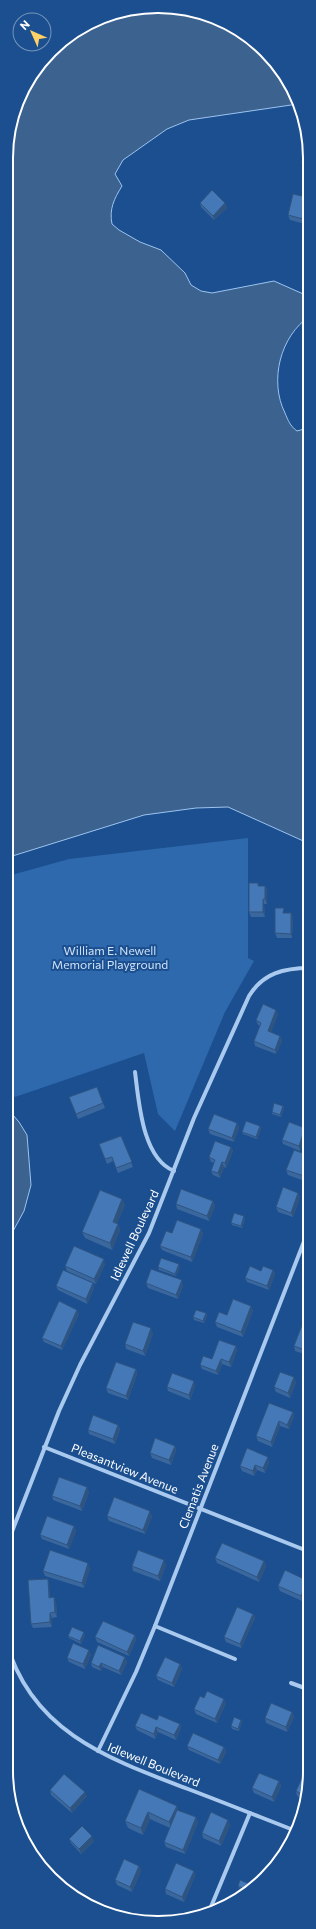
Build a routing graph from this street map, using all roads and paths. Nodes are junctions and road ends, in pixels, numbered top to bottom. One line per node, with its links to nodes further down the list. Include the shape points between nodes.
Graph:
1 (303, 968): 3 (street, Idlewell Boulevard, via 273,973 253,989 200,1105)
2 (135, 1072): 3 (street, via 140,1116 147,1137 160,1161)
3 (174, 1171): 5 (street, Idlewell Boulevard, via 149,1233 73,1380)
4 (303, 1244): 6 (street, Clematis Avenue)
5 (44, 1447): 6 (street, Pleasantview Avenue); 7 (street, Idlewell Boulevard)
6 (200, 1508): 8 (street, Pleasantview Avenue); 9 (street, Clematis Avenue)
7 (13, 1529)
8 (303, 1549)
9 (155, 1626): 11 (street); 14 (street, Clematis Avenue)
10 (13, 1659): 14 (street, Idlewell Boulevard, via 19,1675 38,1704 64,1730)
11 (235, 1659)
12 (291, 1683): 13 (street)
13 (303, 1687)
14 (98, 1751): 15 (street, Idlewell Boulevard, via 134,1769)
15 (250, 1813): 16 (street, Idlewell Boulevard); 17 (street)
16 (291, 1829)
17 (212, 1906)

